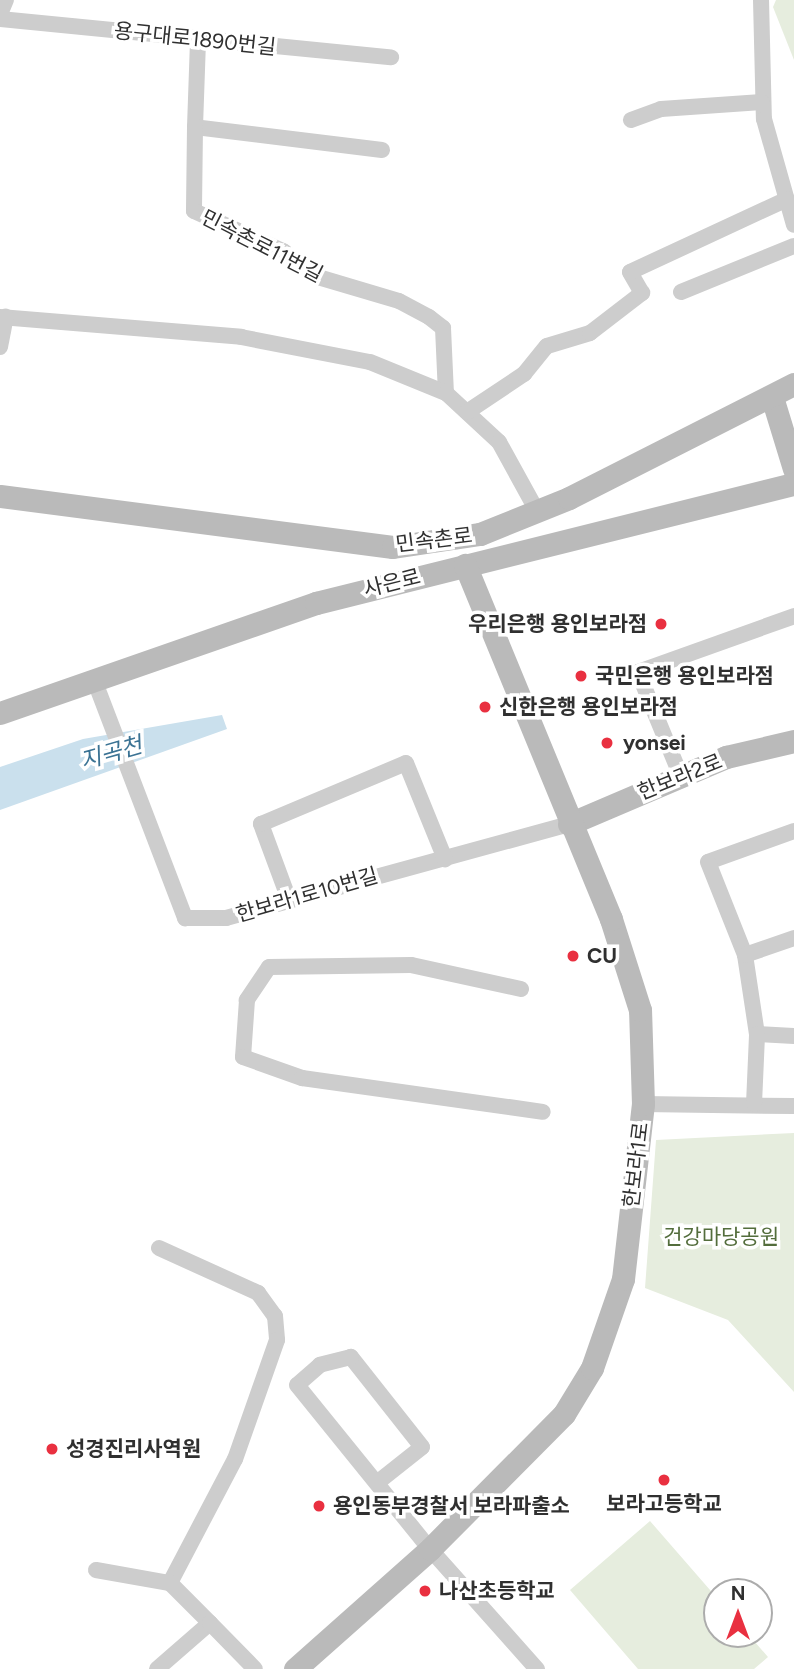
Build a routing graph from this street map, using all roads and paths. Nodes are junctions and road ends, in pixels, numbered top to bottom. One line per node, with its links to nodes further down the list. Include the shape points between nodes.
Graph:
1 (6, 0): 3 (street, 용구대로1890번길)
2 (761, 0): 6 (street)
3 (0, 17): 4 (street, 용구대로1890번길)
4 (198, 39): 5 (street, 용구대로1890번길); 8 (street)
5 (391, 57)
6 (762, 102): 7 (street, via 661,110); 10 (street)
7 (631, 120)
8 (195, 127): 9 (street); 17 (street, 민속촌로11번길, via 194,211 283,251 318,277 399,301 429,317 443,328)
9 (382, 150)
10 (787, 199): 11 (street); 19 (street, via 630,272 642,293 590,333 547,346 524,374)
11 (794, 225)
12 (794, 246): 13 (street)
13 (681, 292)
14 (3, 317): 15 (street); 17 (street, via 264,341 370,362)
15 (0, 347)
16 (794, 384): 18 (street, 민속촌로)
17 (446, 393): 19 (street)
18 (772, 397): 20 (street); 23 (street, 민속촌로)
19 (467, 412): 23 (street, via 499,442)
20 (794, 469)
21 (794, 484): 24 (street, 사은로)
22 (0, 496): 23 (street, 민속촌로, via 393,547 480,534)
23 (537, 511)
24 (464, 565): 26 (street, 사은로, via 201,639); 30 (street, 한보라1로)
25 (794, 616): 29 (street, via 638,673)
26 (98, 693): 27 (street, 사은로); 33 (street, 한보라1로10번길, via 185,918 226,918)
27 (0, 713)
28 (794, 741): 29 (street, 한보라2로)
29 (680, 774): 30 (street, 한보라2로)
30 (569, 824): 32 (street, 한보라1로10번길); 39 (street, 한보라1로, via 640,1010)
31 (794, 831): 35 (street, via 708,862)
32 (445, 859): 33 (street, 한보라1로10번길); 33 (street, via 406,762 261,824)
33 (288, 897)
34 (794, 938): 35 (street)
35 (745, 955): 37 (street)
36 (521, 989): 42 (street, via 411,965 269,967 247,1000 243,1057 302,1078)
37 (757, 1034): 38 (street); 40 (street)
38 (794, 1036)
39 (643, 1104): 40 (street); 45 (street, 한보라1로, via 623,1279 592,1368 564,1414)
40 (754, 1104): 41 (street)
41 (794, 1106)
42 (543, 1112)
43 (159, 1248): 47 (street, via 258,1293 275,1316 277,1340 235,1459)
44 (378, 1482): 44 (street, via 422,1447 351,1357 320,1365 297,1385); 45 (street)
45 (430, 1549): 51 (street, 한보라1로); 52 (street)
46 (96, 1570): 47 (street)
47 (170, 1583): 48 (street)
48 (210, 1623): 49 (street); 50 (street)
49 (158, 1669)
50 (255, 1669)
51 (295, 1669)
52 (537, 1669)

